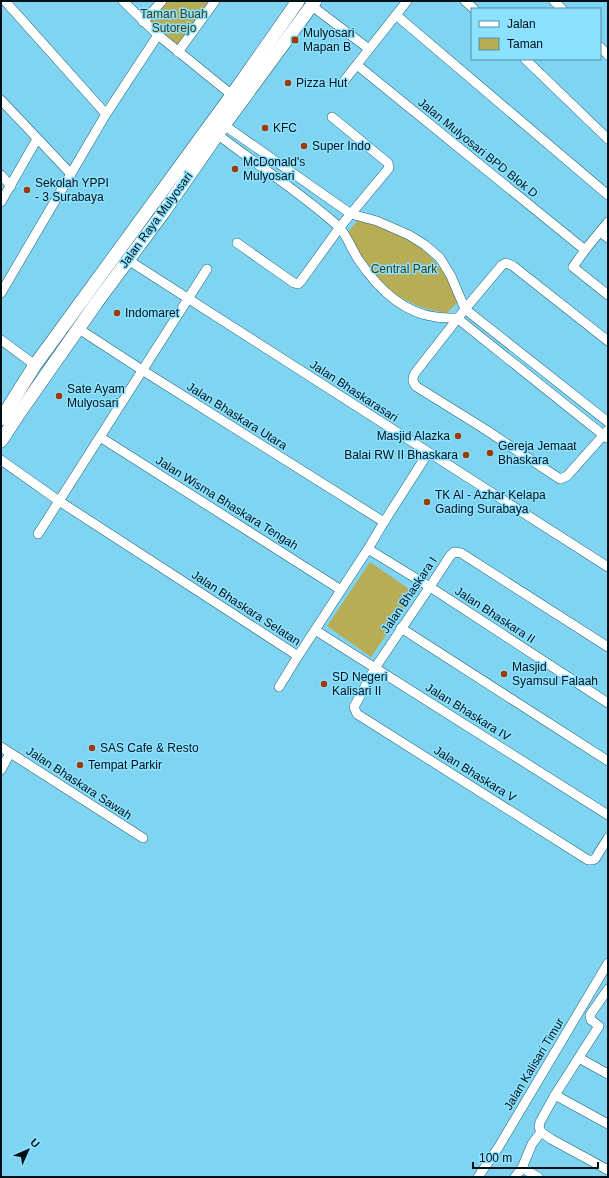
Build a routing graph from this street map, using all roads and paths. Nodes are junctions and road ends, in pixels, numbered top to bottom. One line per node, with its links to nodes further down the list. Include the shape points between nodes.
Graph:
1 (5, 1): 20 (street)
2 (123, 1): 11 (street)
3 (162, 1): 11 (street)
4 (215, 1): 14 (street)
5 (298, 1): 18 (main road, Jalan Raya Mulyosari)
6 (407, 1): 10 (street)
7 (465, 1): 9 (street)
8 (313, 3): 13 (street); 22 (main road, Jalan Raya Mulyosari)
9 (473, 8)
10 (396, 14): 13 (street); 30 (street)
11 (143, 22): 12 (street)
12 (158, 35): 14 (street); 20 (street)
13 (369, 49): 16 (street)
14 (178, 52): 18 (street)
15 (526, 60): 24 (street)
16 (357, 65): 17 (street); 38 (street, Jalan Mulyosari BPD Blok D)
17 (344, 80)
18 (232, 96): 43 (main road, Jalan Raya Mulyosari)
19 (1, 100): 23 (street)
20 (106, 114): 25 (street)
21 (332, 117): 32 (street, via 390,166)
22 (220, 129): 27 (street); 29 (street); 39 (main road, Jalan Raya Mulyosari)
23 (37, 139): 25 (street); 28 (street)
24 (608, 139)
25 (71, 174): 41 (street)
26 (1, 176): 28 (street)
27 (301, 179): 29 (street); 32 (street)
28 (11, 186): 31 (street)
29 (294, 190): 34 (street)
30 (608, 195)
31 (1, 202)
32 (351, 214): 34 (street); 45 (street, via 377,221 425,245 440,258)
33 (608, 222): 35 (street)
34 (340, 227): 37 (street, via 297,284); 46 (street, via 372,279 390,297 427,316)
35 (600, 232): 36 (street); 38 (street)
36 (608, 238)
37 (237, 242)
38 (585, 250): 42 (street, via 574,267)
39 (128, 260): 43 (main road, Jalan Raya Mulyosari); 44 (street, Jalan Bhaskarasari)
40 (207, 269): 44 (street)
41 (1, 293)
42 (608, 295)
43 (92, 299): 47 (main road, Jalan Raya Mulyosari); 50 (main road, Jalan Raya Mulyosari)
44 (188, 300): 51 (street); 57 (street, Jalan Bhaskarasari)
45 (465, 309): 46 (street); 49 (street, via 502,264 507,263); 53 (street)
46 (457, 318): 54 (street); 54 (street, via 415,373 412,379 417,387 560,479 567,476)
47 (79, 329): 51 (street, Jalan Bhaskara Utara); 56 (main road, Jalan Raya Mulyosari)
48 (1, 340): 50 (street)
49 (608, 341)
50 (36, 366): 52 (main road, Jalan Raya Mulyosari)
51 (142, 370): 55 (street); 60 (street, Jalan Bhaskara Utara)
52 (1, 419)
53 (608, 422)
54 (606, 435)
55 (100, 437): 59 (street); 65 (street, Jalan Wisma Bhaskara Tengah)
56 (1, 441)
57 (428, 453): 60 (street, Jalan Bhaskara Selatan); 63 (street, Jalan Bhaskarasari)
58 (1, 460): 59 (street, Jalan Bhaskara Selatan)
59 (59, 501): 61 (street); 69 (street, Jalan Bhaskara Selatan)
60 (384, 522): 62 (street, Jalan Bhaskara Selatan)
61 (38, 534)
62 (368, 549): 64 (street, Jalan Bhaskara II); 65 (street, Jalan Bhaskara Selatan)
63 (608, 567)
64 (430, 587): 66 (street, Jalan Bhaskara I); 68 (street, Jalan Bhaskara I, via 451,554 461,553); 72 (street, Jalan Bhaskara II)
65 (341, 590): 67 (street, Jalan Bhaskara Selatan)
66 (402, 628): 70 (street, Jalan Bhaskara I); 76 (street)
67 (315, 630): 69 (street, Jalan Bhaskara Selatan); 70 (street, Jalan Bhaskara IV)
68 (608, 647)
69 (298, 656): 71 (street)
70 (375, 668): 73 (street, Jalan Bhaskara I); 78 (street, Jalan Bhaskara IV)
71 (279, 688)
72 (608, 703)
73 (354, 706): 80 (street, Jalan Bhaskara V, via 357,714 588,860 595,858)
74 (1, 747): 75 (street, Jalan Bhaskara Sawah)
75 (10, 753): 77 (street); 79 (street, Jalan Bhaskara Sawah)
76 (608, 761)
77 (1, 770)
78 (608, 815)
79 (144, 838)
80 (607, 840)
81 (608, 963): 92 (street, Jalan Kalisari Timur, via 498,1148)
82 (608, 989): 83 (street, via 590,1015 591,1020)
83 (599, 1026): 84 (street); 85 (street)
84 (608, 1031)
85 (579, 1058): 86 (street); 87 (street)
86 (608, 1074)
87 (555, 1095): 88 (street); 89 (street, via 540,1122)
88 (608, 1124)
89 (541, 1132): 90 (street, via 529,1149); 91 (street)
90 (522, 1168): 93 (street); 94 (street)
91 (608, 1170)
92 (478, 1177)
93 (515, 1177)
94 (538, 1177)

